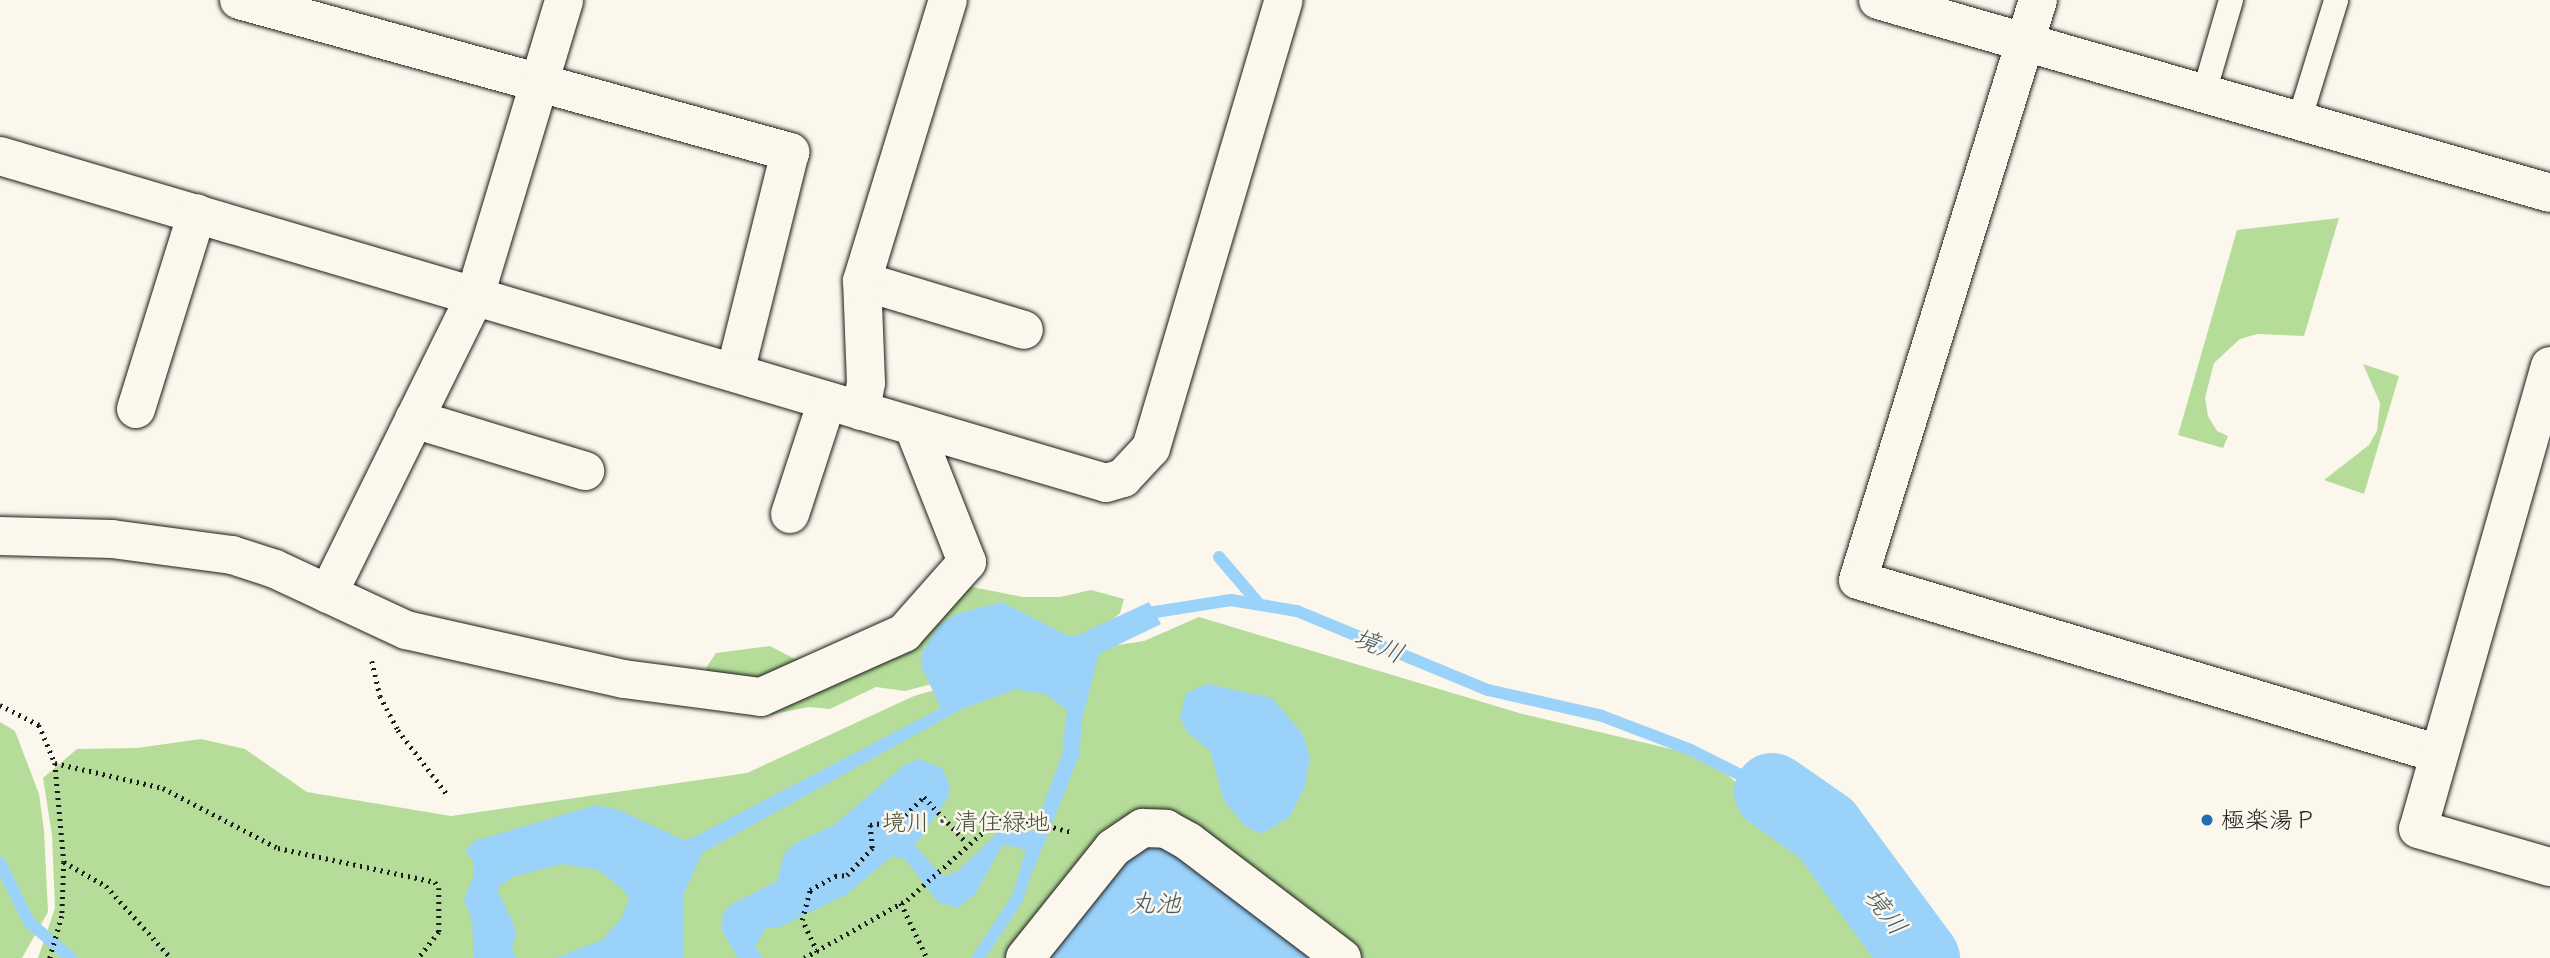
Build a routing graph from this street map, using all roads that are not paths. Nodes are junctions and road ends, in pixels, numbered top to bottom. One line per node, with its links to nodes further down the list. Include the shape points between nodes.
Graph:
1 (239, 0): 10 (street)
2 (564, 0): 10 (street)
3 (948, 0): 16 (street)
4 (1284, 0): 24 (street, via 1151,448 1123,478 1105,483)
5 (1878, 0): 9 (street)
6 (2038, 0): 9 (street)
7 (2231, 0): 11 (lane)
8 (2336, 1): 12 (lane)
9 (2025, 41): 11 (street); 29 (street, via 1857,580)
10 (541, 86): 17 (street); 20 (street, via 790,152)
11 (2204, 93): 12 (street)
12 (2299, 121): 14 (street)
13 (0, 156): 15 (street)
14 (2550, 193)
15 (197, 213): 17 (street); 22 (street)
16 (862, 281): 18 (street); 21 (street, via 866,383)
17 (474, 299): 20 (street); 23 (street)
18 (1024, 330)
19 (2550, 366): 29 (street)
20 (736, 372): 21 (street)
21 (844, 406): 24 (street); 26 (street)
22 (136, 408)
23 (414, 419): 25 (street); 28 (street)
24 (914, 428): 28 (street, via 967,562 904,633 761,697 624,679 406,630)
25 (585, 471)
26 (790, 514)
27 (0, 536): 28 (street, via 112,539 232,555)
28 (327, 594)
29 (2439, 754): 30 (street, via 2418,829)
30 (2550, 867)
31 (1024, 958): 32 (street, via 1113,848 1143,828 1166,829 1189,842)
32 (1342, 958)

